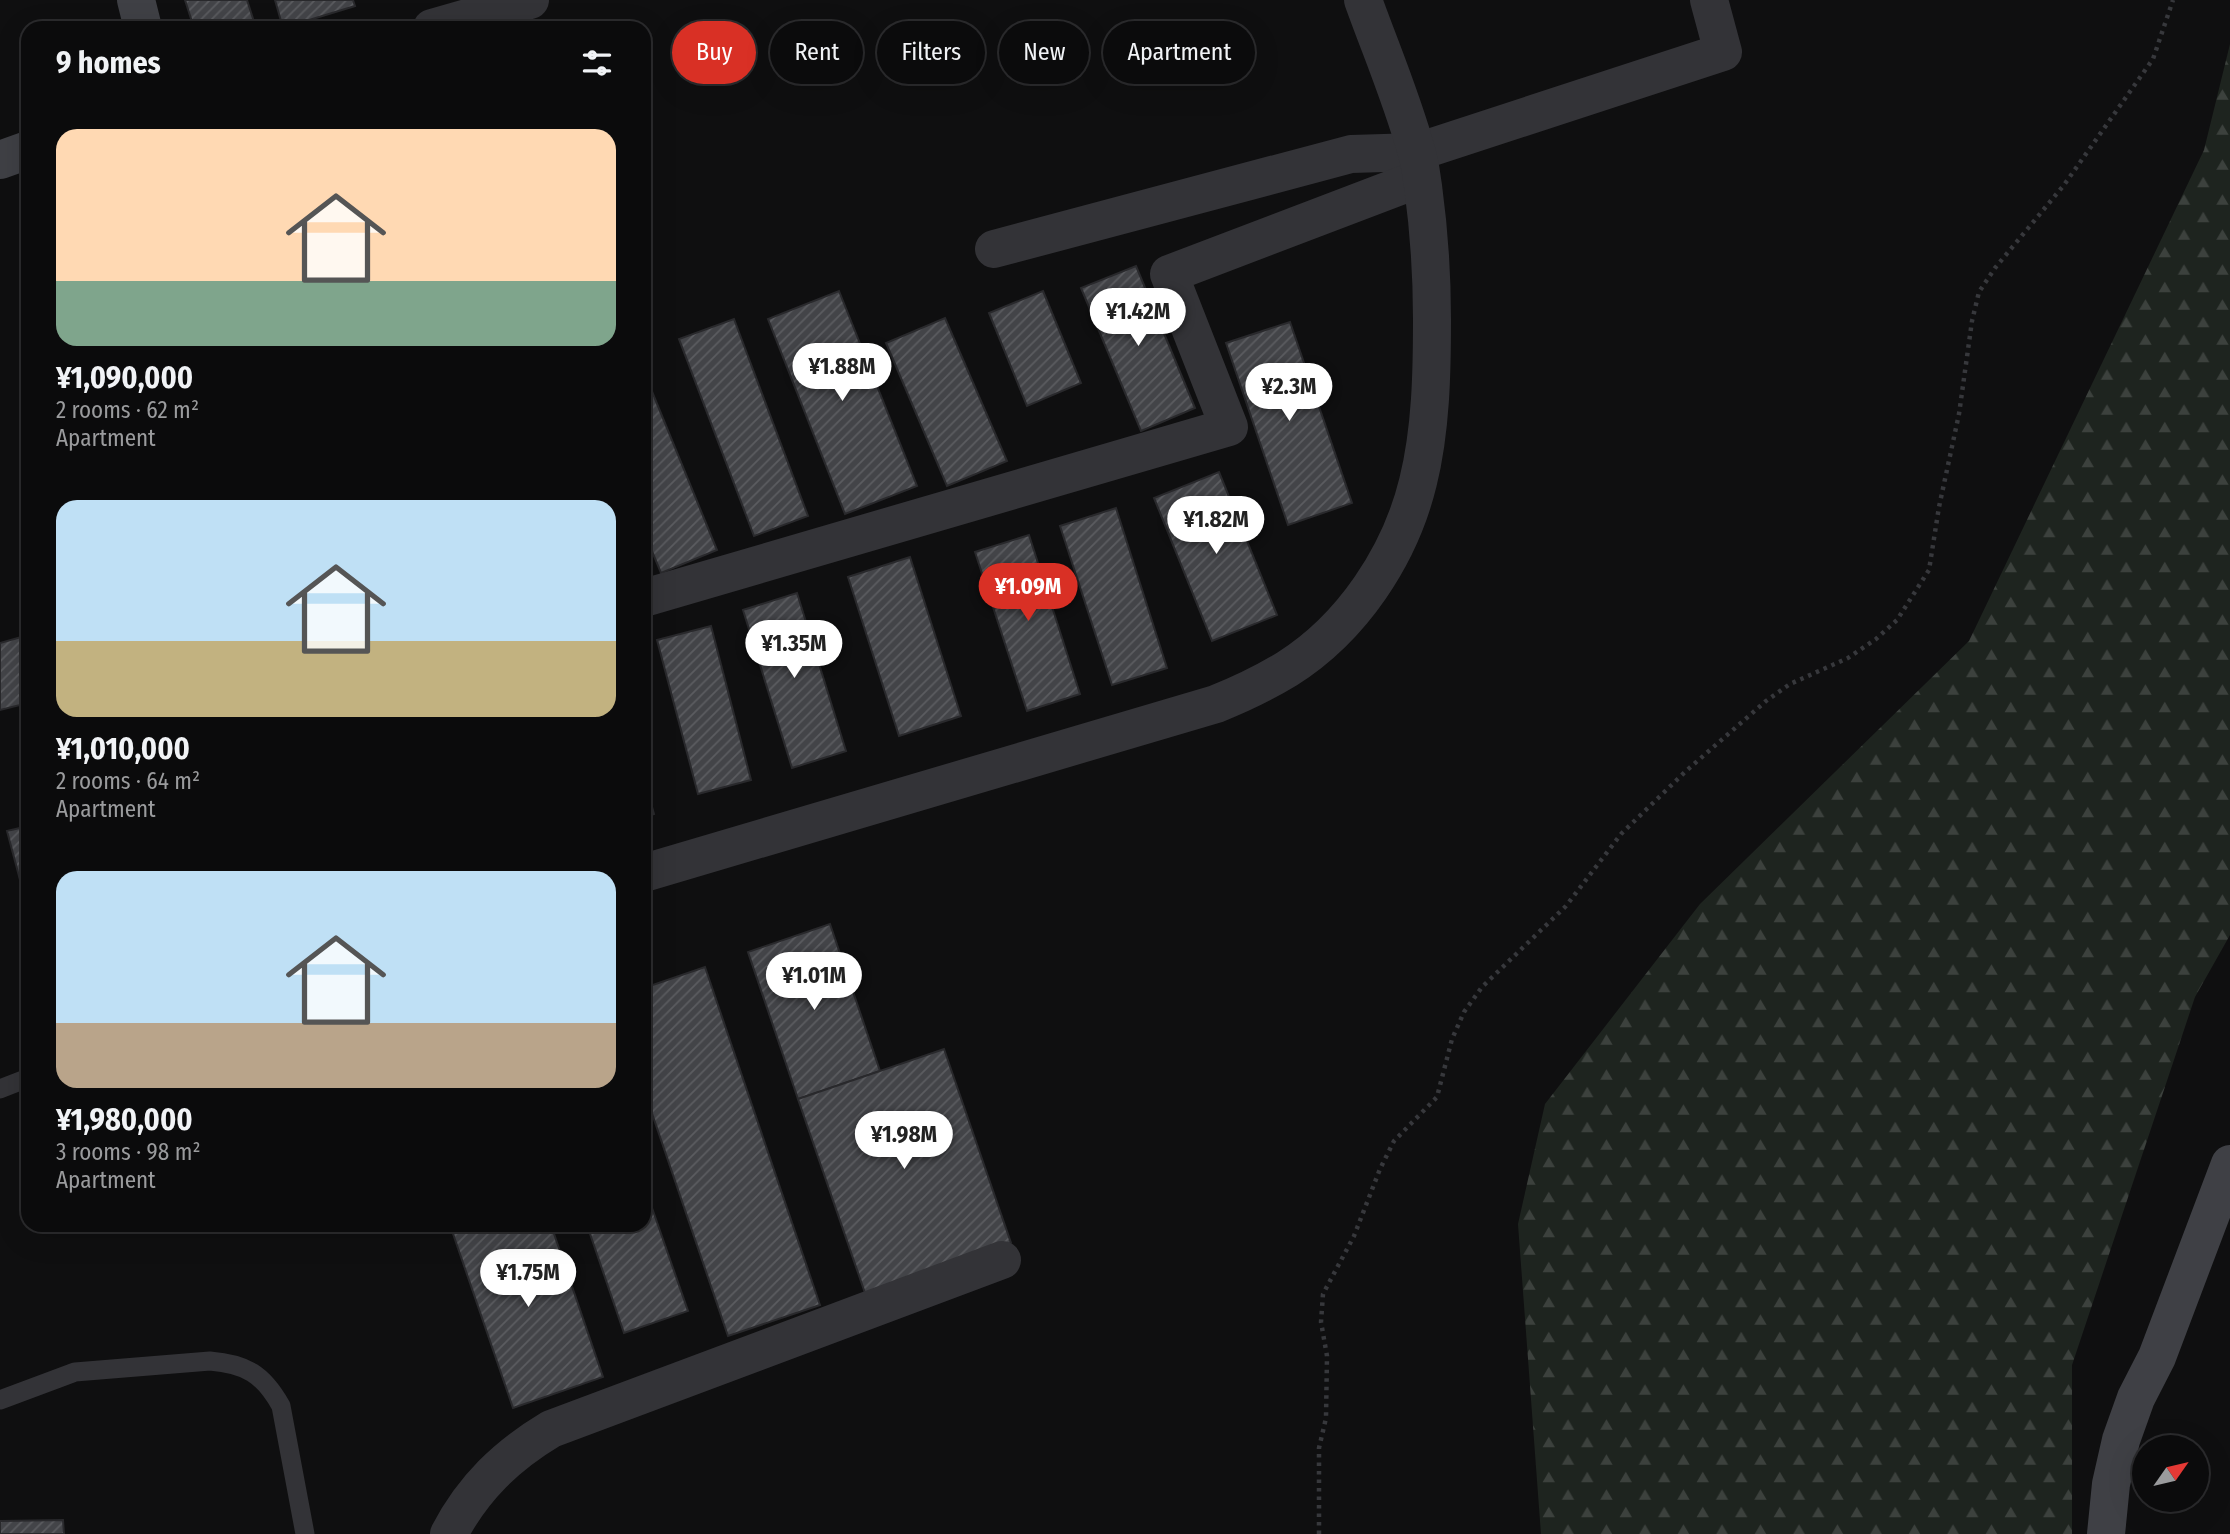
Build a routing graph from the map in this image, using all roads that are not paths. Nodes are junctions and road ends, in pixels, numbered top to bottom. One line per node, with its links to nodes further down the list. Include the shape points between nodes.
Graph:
1 (136, 0): 5 (street)
2 (530, 0): 6 (street)
3 (1363, 0): 9 (street)
4 (1709, 0): 9 (street, via 1723,52)
5 (142, 21)
6 (456, 21)
7 (21, 152): 8 (street)
8 (0, 160)
9 (1419, 165): 10 (street, via 1352,154); 11 (street, via 1169,274 1229,427); 12 (street, via 1432,273 1432,345 1418,482 1395,545 1375,580 1322,642 1277,675 1216,704)
10 (994, 250)
11 (651, 596)
12 (651, 871)
13 (21, 1081): 14 (lane)
14 (0, 1089)
15 (2230, 1164): 20 (street, via 2121,1440)
16 (1002, 1260): 19 (street, via 551,1429 499,1465 477,1488)
17 (0, 1400): 18 (lane, via 75,1373 210,1361 244,1367 259,1376 281,1406)
18 (305, 1534)
19 (449, 1534)
20 (2106, 1534)

